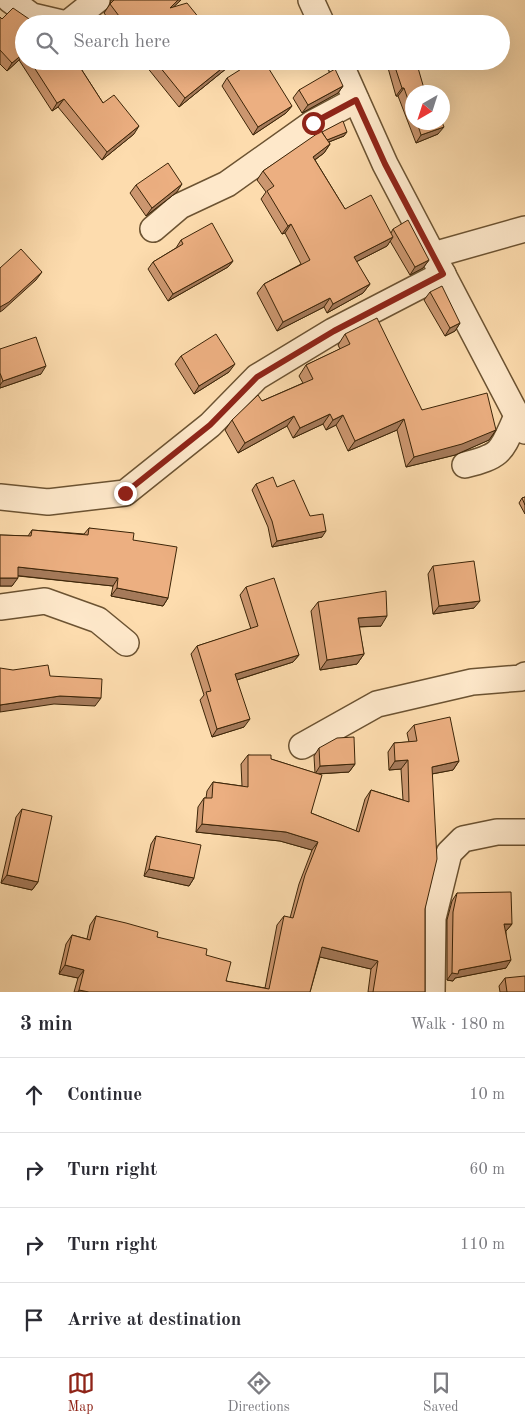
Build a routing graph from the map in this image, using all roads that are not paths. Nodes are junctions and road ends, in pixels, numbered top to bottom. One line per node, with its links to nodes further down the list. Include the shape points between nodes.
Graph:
1 (10, 0): 4 (street)
2 (97, 0): 5 (street)
3 (311, 0): 6 (street)
4 (31, 15)
5 (78, 15)
6 (318, 15)
7 (343, 70): 8 (street)
8 (356, 100): 9 (street, via 313,123 227,184 180,206); 11 (street, via 385,164)
9 (152, 229)
10 (525, 229): 11 (street)
11 (438, 265): 12 (street); 14 (street, via 257,377 210,425 125,493 48,502)
12 (521, 424): 13 (street, via 492,458)
13 (465, 465)
14 (0, 498)
15 (0, 607): 16 (street, via 45,602 98,620)
16 (126, 644)
17 (525, 675): 18 (street, via 472,682 377,704)
18 (302, 746)
19 (525, 832): 20 (street, via 497,832 463,839 450,853 433,918)
20 (432, 992)

